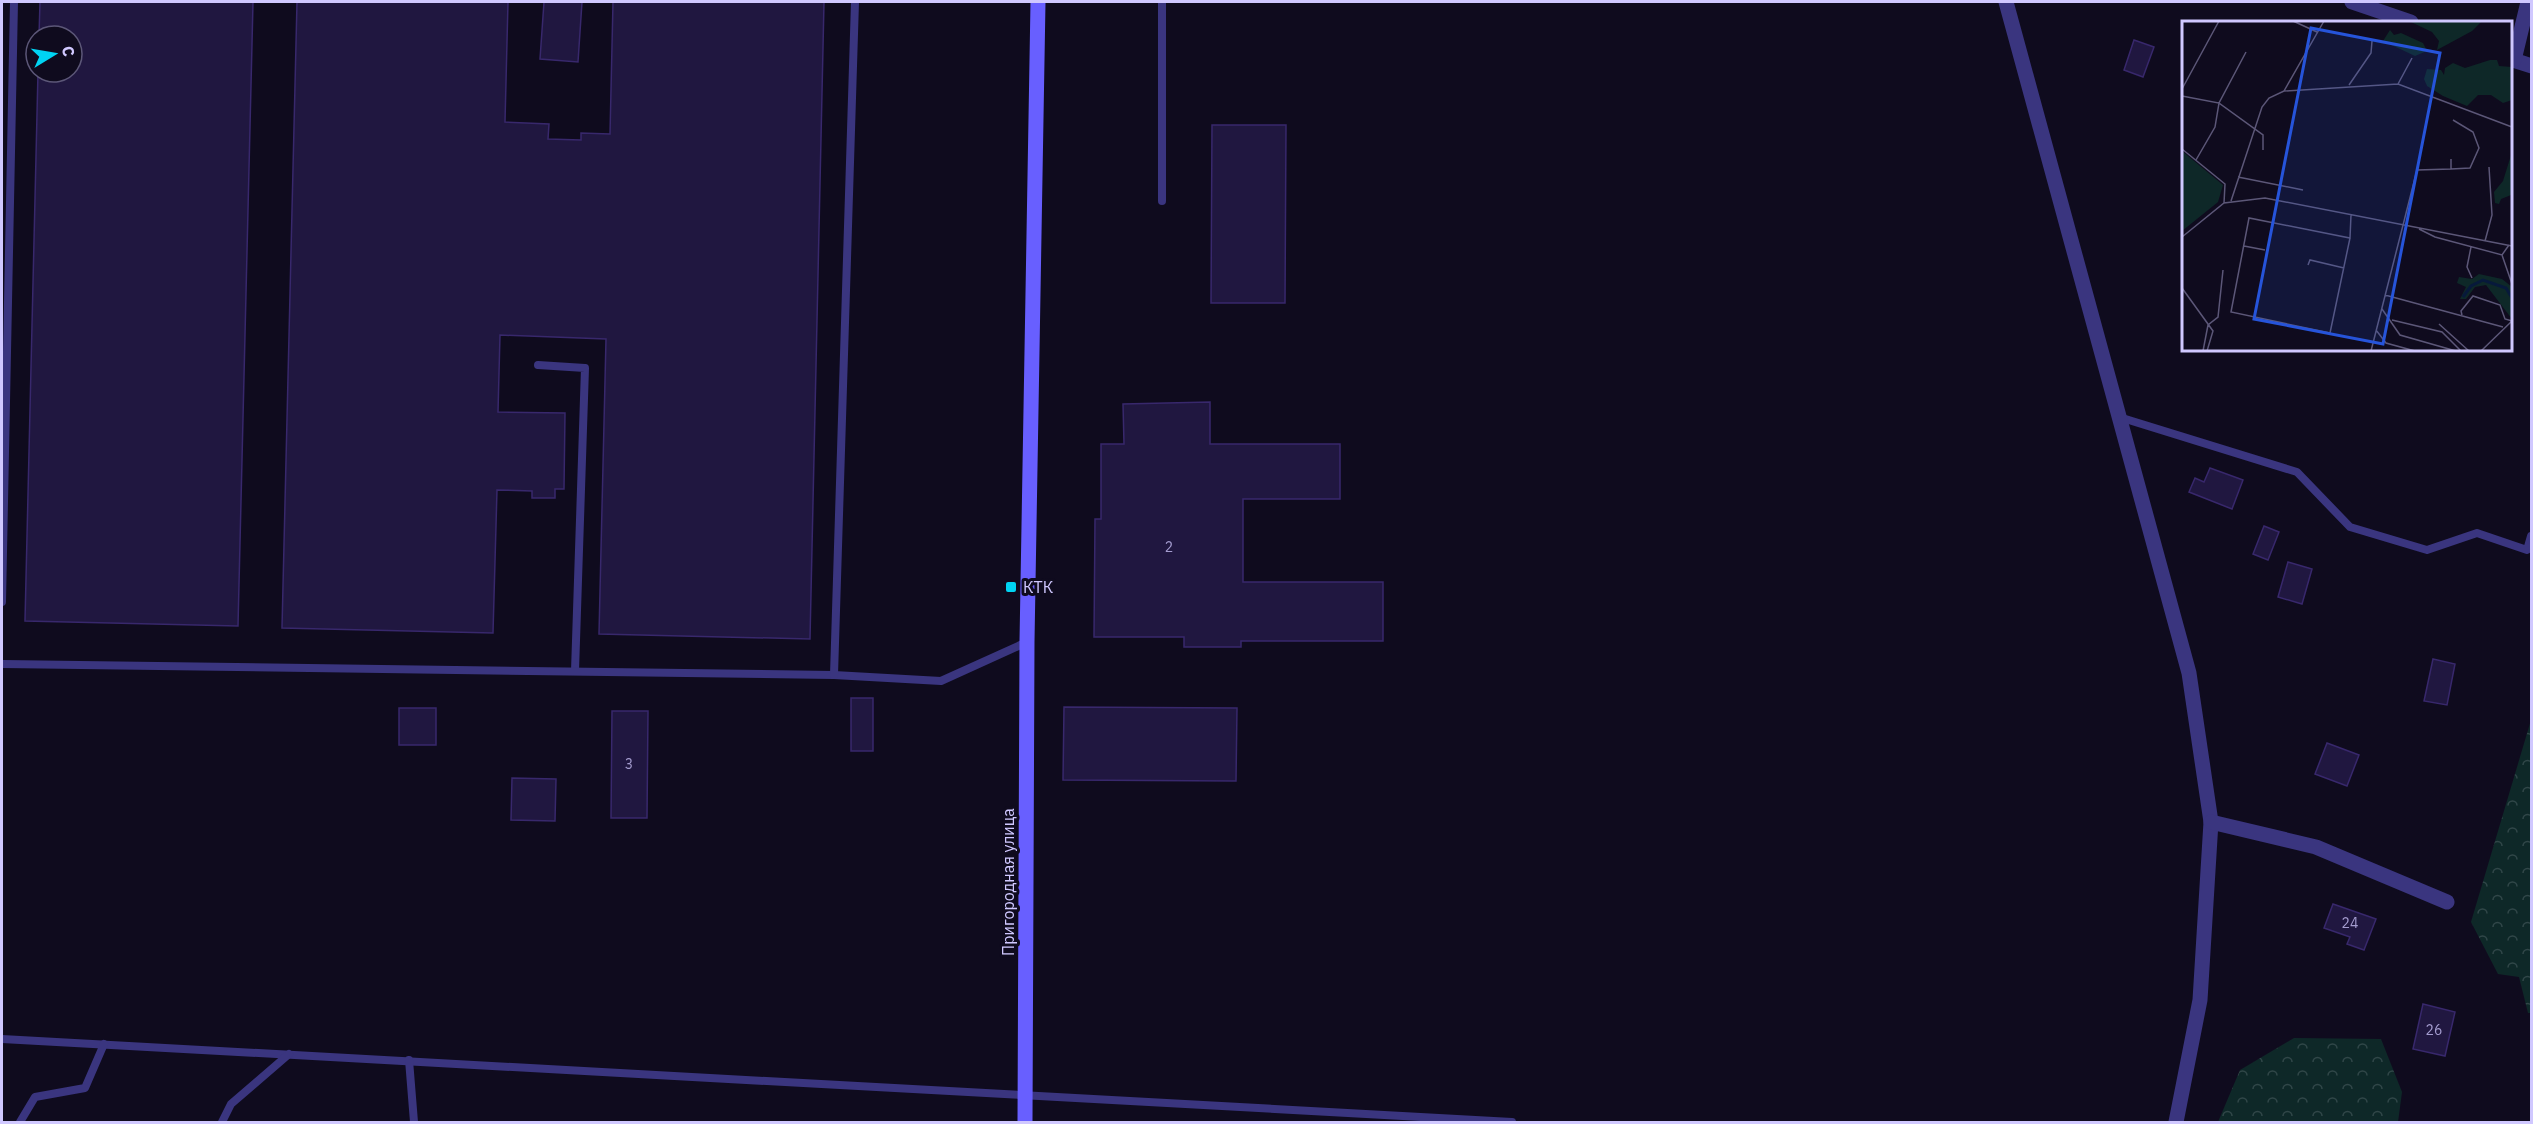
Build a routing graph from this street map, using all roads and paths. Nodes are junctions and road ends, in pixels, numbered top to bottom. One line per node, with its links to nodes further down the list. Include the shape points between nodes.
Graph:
1 (14, 2): 15 (lane)
2 (855, 2): 19 (lane)
3 (1038, 2): 16 (street, Пригородная улица)
4 (1161, 2): 11 (lane)
5 (2006, 2): 13 (street)
6 (2352, 2): 8 (street)
7 (2528, 2): 9 (street)
8 (2407, 21)
9 (2512, 59): 10 (street)
10 (2532, 66)
11 (1162, 201)
12 (538, 366): 18 (lane, via 585,368)
13 (2118, 417): 14 (lane, via 2297,472 2350,527 2427,550 2477,533 2526,550); 20 (street, via 2189,673)
14 (2531, 536)
15 (2, 602)
16 (1027, 642): 19 (lane, via 941,681); 26 (street, Пригородная улица)
17 (2, 664): 18 (lane)
18 (575, 672): 19 (lane)
19 (834, 675)
20 (2211, 822): 21 (street, via 2316,847); 32 (street, via 2200,1000)
21 (2447, 902)
22 (2, 1039): 23 (lane)
23 (104, 1044): 24 (lane); 27 (lane, via 85,1088 35,1097)
24 (289, 1054): 25 (lane); 28 (lane, via 231,1104)
25 (409, 1060): 26 (lane); 29 (lane)
26 (1024, 1095): 30 (street, Пригородная улица); 31 (lane)
27 (20, 1122)
28 (222, 1122)
29 (414, 1122)
30 (1025, 1122)
31 (1512, 1122)
32 (2176, 1122)

